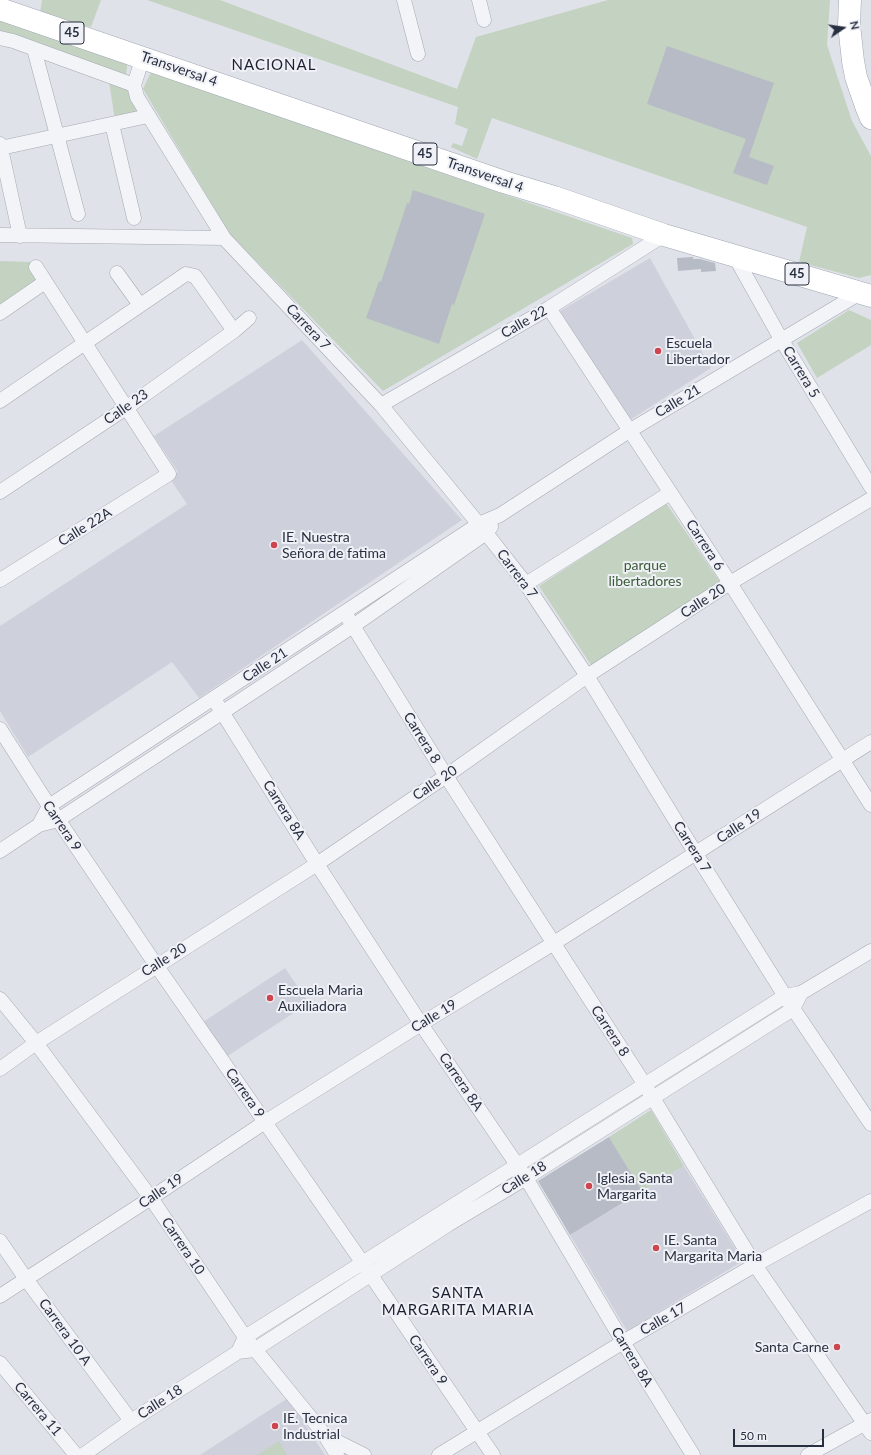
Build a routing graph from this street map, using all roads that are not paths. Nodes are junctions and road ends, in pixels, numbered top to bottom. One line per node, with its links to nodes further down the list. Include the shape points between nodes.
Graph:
1 (404, 0): 8 (street)
2 (479, 0): 5 (street)
3 (850, 0): 12 (main road, via 849,25 853,61)
4 (0, 9): 9 (main road, Transversal 4 / 45)
5 (484, 20)
6 (0, 38): 7 (street)
7 (34, 49): 10 (street); 14 (street)
8 (418, 54)
9 (143, 57): 10 (street); 19 (main road, Transversal 4 / 45)
10 (134, 85): 11 (street, Carrera 7, via 137,97)
11 (148, 116): 13 (street); 21 (street, Carrera 7)
12 (871, 118)
13 (112, 124): 14 (street); 17 (street)
14 (57, 136): 15 (street); 16 (street)
15 (0, 146): 20 (street)
16 (78, 214)
17 (134, 218)
18 (0, 235): 20 (street)
19 (664, 235): 22 (main road, Transversal 4 / 45); 28 (street, Calle 22)
20 (20, 236): 21 (street)
21 (224, 238): 35 (street, Carrera 7)
22 (734, 255): 26 (main road, Transversal 4 / 45); 32 (street, Carrera 5)
23 (36, 267): 25 (street)
24 (117, 273): 27 (street)
25 (45, 282): 29 (street); 33 (street)
26 (867, 292): 32 (street, Calle 21)
27 (140, 306): 31 (street, via 186,274 195,276); 33 (street)
28 (548, 308): 35 (street, Calle 22); 37 (street, Carrera 6)
29 (0, 313)
30 (249, 318): 31 (street, Calle 23)
31 (234, 331): 36 (street, Calle 23)
32 (782, 339): 37 (street, Calle 21); 38 (street, Carrera 5)
33 (84, 344): 34 (street); 36 (street)
34 (0, 401)
35 (381, 405): 42 (street, Carrera 7)
36 (126, 408): 39 (street, Calle 23); 43 (street, Calle 22A, via 169,474)
37 (629, 430): 40 (street, Carrera 6); 42 (street, Calle 21)
38 (871, 487)
39 (0, 492)
40 (670, 493): 44 (street, Carrera 6); 45 (street)
41 (871, 499): 44 (street, Calle 20)
42 (482, 528): 45 (street, Carrera 7); 46 (street, Calle 21); 47 (street, Calle 21)
43 (0, 580)
44 (730, 583): 48 (street, Calle 20); 53 (street, Carrera 6)
45 (526, 584): 48 (street, Carrera 7)
46 (345, 613): 47 (street, Carrera 8); 49 (street, Calle 21)
47 (353, 626): 50 (street, Calle 21); 54 (street, Carrera 8)
48 (587, 676): 54 (street, Calle 20); 60 (street, Carrera 7)
49 (214, 699): 50 (street, Carrera 8A); 56 (street, Calle 21)
50 (223, 712): 57 (street, Calle 21); 61 (street, Carrera 8A)
51 (0, 729): 56 (street, Carrera 9)
52 (871, 742): 53 (street, Calle 19)
53 (843, 759): 55 (street, Carrera 6); 60 (street, Calle 19)
54 (446, 776): 61 (street, Calle 20); 62 (street, Carrera 8)
55 (871, 805)
56 (49, 806): 57 (street, Carrera 9); 58 (street, Calle 21)
57 (58, 820): 58 (street, Calle 21); 64 (street, Carrera 9)
58 (39, 825): 59 (street, Calle 21)
59 (0, 851)
60 (696, 854): 62 (street, Calle 19); 66 (street, Carrera 7)
61 (317, 864): 64 (street, Calle 20); 69 (street, Carrera 8A)
62 (554, 943): 69 (street, Calle 19); 74 (street, Carrera 8)
63 (871, 950): 65 (street, Calle 18)
64 (156, 965): 71 (street, Calle 20); 76 (street, Carrera 9)
65 (801, 993): 66 (street, Calle 18); 68 (street)
66 (785, 996): 68 (street, Carrera 7); 70 (street, Calle 18)
67 (0, 999): 71 (street, Carrera 10)
68 (793, 1009): 72 (street, Calle 18); 78 (street, Carrera 7)
69 (421, 1024): 76 (street, Calle 19); 80 (street, Carrera 8A)
70 (718, 1039): 72 (street); 74 (street, Calle 18)
71 (36, 1043): 73 (street, Calle 20); 82 (street, Carrera 10)
72 (726, 1052): 75 (street, Calle 18)
73 (0, 1069)
74 (645, 1085): 75 (street, Carrera 8); 77 (street, Calle 18)
75 (653, 1098): 79 (street, Calle 18); 87 (street, Carrera 8)
76 (265, 1122): 82 (street, Calle 19); 86 (street, Carrera 9)
77 (583, 1124): 79 (street); 80 (street, Calle 18)
78 (871, 1124)
79 (591, 1136): 81 (street, Calle 18)
80 (517, 1165): 81 (street, Carrera 8A); 84 (street, Calle 18)
81 (526, 1178): 84 (street, Calle 18); 92 (street, Carrera 8A)
82 (151, 1198): 89 (street, Calle 19); 91 (street, Carrera 10)
83 (871, 1201): 87 (street, Calle 17)
84 (445, 1218): 86 (street, Calle 18); 88 (street, Calle 18)
85 (0, 1242): 89 (street, Carrera 10 A)
86 (362, 1262): 88 (street, Carrera 9); 91 (street, Calle 18)
87 (755, 1265): 92 (street, Calle 17); 97 (street, Carrera 8)
88 (371, 1275): 93 (street, Calle 18); 98 (street, Carrera 9)
89 (26, 1279): 90 (street, Calle 19); 96 (street, Carrera 10 A)
90 (0, 1296)
91 (245, 1337): 93 (street, Carrera 10); 94 (street)
92 (623, 1342): 98 (street, Calle 17); 106 (street, Carrera 8A)
93 (254, 1350): 94 (street, Calle 18); 99 (street, Carrera 10)
94 (238, 1352): 96 (street, Calle 18)
95 (0, 1363): 100 (street, Carrera 11)
96 (131, 1421): 101 (street, Calle 18)
97 (869, 1425): 107 (street)
98 (476, 1431): 104 (street, Calle 17); 105 (street, Carrera 9)
99 (324, 1434): 102 (street, Carrera 10); 103 (street)
100 (76, 1455)
101 (83, 1455)
102 (337, 1455)
103 (364, 1455)
104 (439, 1455)
105 (493, 1455)
106 (693, 1455)
107 (808, 1455)

